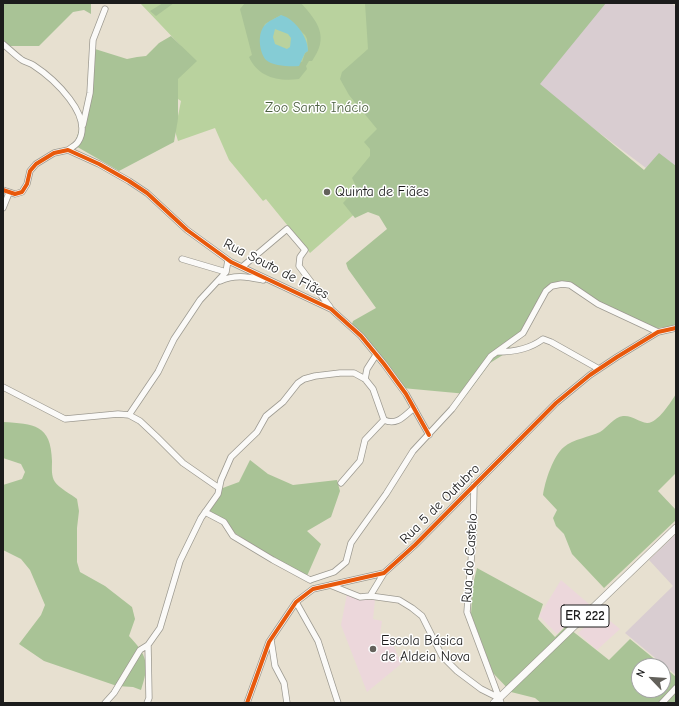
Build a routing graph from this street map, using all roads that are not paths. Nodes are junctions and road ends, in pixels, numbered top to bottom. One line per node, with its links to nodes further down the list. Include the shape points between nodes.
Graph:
1 (105, 9): 3 (street, via 94,40 90,93)
2 (3, 44): 3 (street, via 61,88 74,105 81,122)
3 (81, 134): 4 (street, via 77,143)
4 (68, 150): 6 (street, via 36,164 30,171 22,192); 9 (street, Rua Souto de Fiães, via 99,164 147,193 188,230)
5 (3, 190): 6 (street)
6 (9, 193): 7 (street)
7 (3, 208)
8 (182, 259): 11 (street)
9 (228, 260): 10 (street, Rua Souto de Fiães); 11 (street)
10 (242, 267): 13 (street, Rua Souto de Fiães); 14 (street, via 287,229 305,250 300,257 299,266)
11 (226, 272): 12 (street)
12 (218, 282): 13 (street, via 240,276); 23 (street, via 200,300 174,339 158,372)
13 (271, 282): 14 (street, Rua Souto de Fiães)
14 (331, 309): 18 (street, Rua Souto de Fiães)
15 (676, 328): 16 (street, Rua 5 de Outubro)
16 (658, 332): 17 (street, via 562,284 552,286 546,291 523,333); 19 (street, Rua 5 de Outubro)
17 (497, 352): 19 (street, via 525,348 543,339); 25 (street, via 491,356 452,409)
18 (376, 355): 20 (street, via 367,369); 22 (street, Rua Souto de Fiães)
19 (599, 369): 27 (street, Rua 5 de Outubro, via 556,404)
20 (365, 379): 24 (street, via 373,389); 28 (street, via 354,373 340,372 315,376 298,383 283,402 266,416 257,432 231,456)
21 (3, 387): 23 (street, via 65,419)
22 (414, 408): 24 (street, via 398,422); 25 (street, Rua Souto de Fiães)
23 (129, 415): 28 (street, via 146,426 183,463)
24 (384, 420): 26 (street, via 365,440 360,461)
25 (429, 435): 32 (street, via 413,451 351,543 346,562 334,572)
26 (341, 483)
27 (474, 485): 31 (street, Rua 5 de Outubro); 40 (street, Rua do Castelo, via 467,612)
28 (219, 488): 29 (street)
29 (205, 512): 32 (street, via 224,522 233,536); 38 (street, via 180,561 160,628)
30 (676, 528): 40 (main road, ER 222)
31 (384, 573): 33 (street, Rua 5 de Outubro); 35 (street, Rua 5 de Outubro)
32 (310, 580): 34 (street)
33 (330, 585): 34 (street, Rua 5 de Outubro); 35 (street, via 360,597)
34 (313, 589): 36 (street, Rua 5 de Outubro)
35 (370, 596): 40 (street, via 399,600 422,616 442,656 457,671)
36 (296, 602): 37 (street, Rua 5 de Outubro); 45 (street, via 318,641)
37 (271, 640): 43 (street, Rua 5 de Outubro); 44 (street, via 275,666 284,683)
38 (148, 644): 41 (street, via 140,650); 42 (street)
39 (676, 688): 46 (street)
40 (498, 701)
41 (105, 703)
42 (147, 703)
43 (247, 703)
44 (287, 703)
45 (338, 703)
46 (662, 703)

